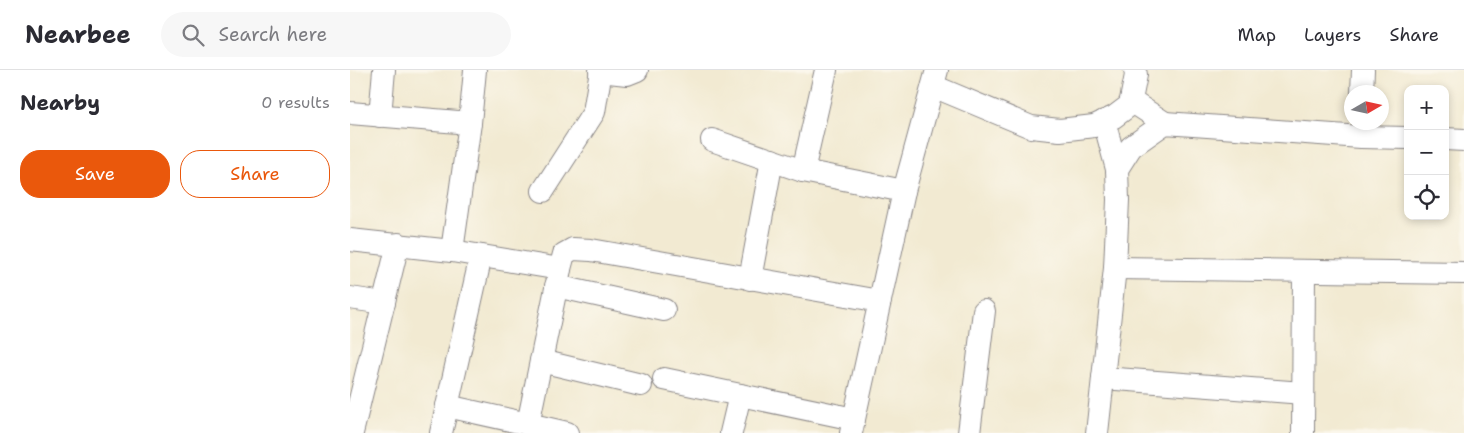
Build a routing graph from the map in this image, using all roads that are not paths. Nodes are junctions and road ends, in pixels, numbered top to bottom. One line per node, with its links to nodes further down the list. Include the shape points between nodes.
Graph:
1 (384, 70): 12 (street)
2 (475, 70): 14 (street)
3 (637, 70): 7 (street, via 627,74)
4 (826, 70): 24 (street)
5 (1135, 70): 10 (street)
6 (1363, 70): 9 (street)
7 (600, 71): 25 (street, via 594,112)
8 (935, 78): 13 (street, via 1031,127 1060,130 1094,126); 26 (street)
9 (1362, 85)
10 (1131, 101): 13 (street, via 1114,118); 15 (street)
11 (350, 114): 12 (street)
12 (380, 116): 14 (street)
13 (1104, 121): 23 (street)
14 (470, 123): 29 (street)
15 (1165, 123): 16 (street); 23 (street, via 1131,147)
16 (1344, 129)
17 (1361, 130): 18 (street)
18 (1404, 137)
19 (1449, 139): 21 (street)
20 (712, 140): 22 (street)
21 (1464, 140)
22 (772, 160): 24 (street); 35 (street)
23 (1117, 169): 31 (street)
24 (803, 171): 26 (street)
25 (543, 191)
26 (904, 191): 37 (street)
27 (350, 240): 28 (street)
28 (398, 244): 29 (street); 38 (street)
29 (452, 251): 30 (street)
30 (481, 256): 34 (street); 47 (street)
31 (1115, 268): 32 (street); 42 (street)
32 (1304, 271): 33 (street); 45 (street)
33 (1464, 274)
34 (558, 277): 35 (street, via 564,254 573,249); 39 (street); 41 (street)
35 (750, 278): 37 (street)
36 (350, 298): 38 (street)
37 (880, 302): 49 (street)
38 (384, 303): 50 (street)
39 (664, 310)
40 (984, 312): 54 (street)
41 (541, 362): 44 (street); 48 (street)
42 (1103, 378): 45 (street); 55 (street)
43 (664, 379): 46 (street)
44 (642, 385)
45 (1303, 393): 56 (street)
46 (740, 395): 49 (street); 53 (street)
47 (447, 406): 48 (street); 51 (street)
48 (528, 424): 52 (street)
49 (852, 426)
50 (352, 433)
51 (441, 433)
52 (567, 433)
53 (731, 433)
54 (969, 433)
55 (1096, 433)
56 (1303, 433)

